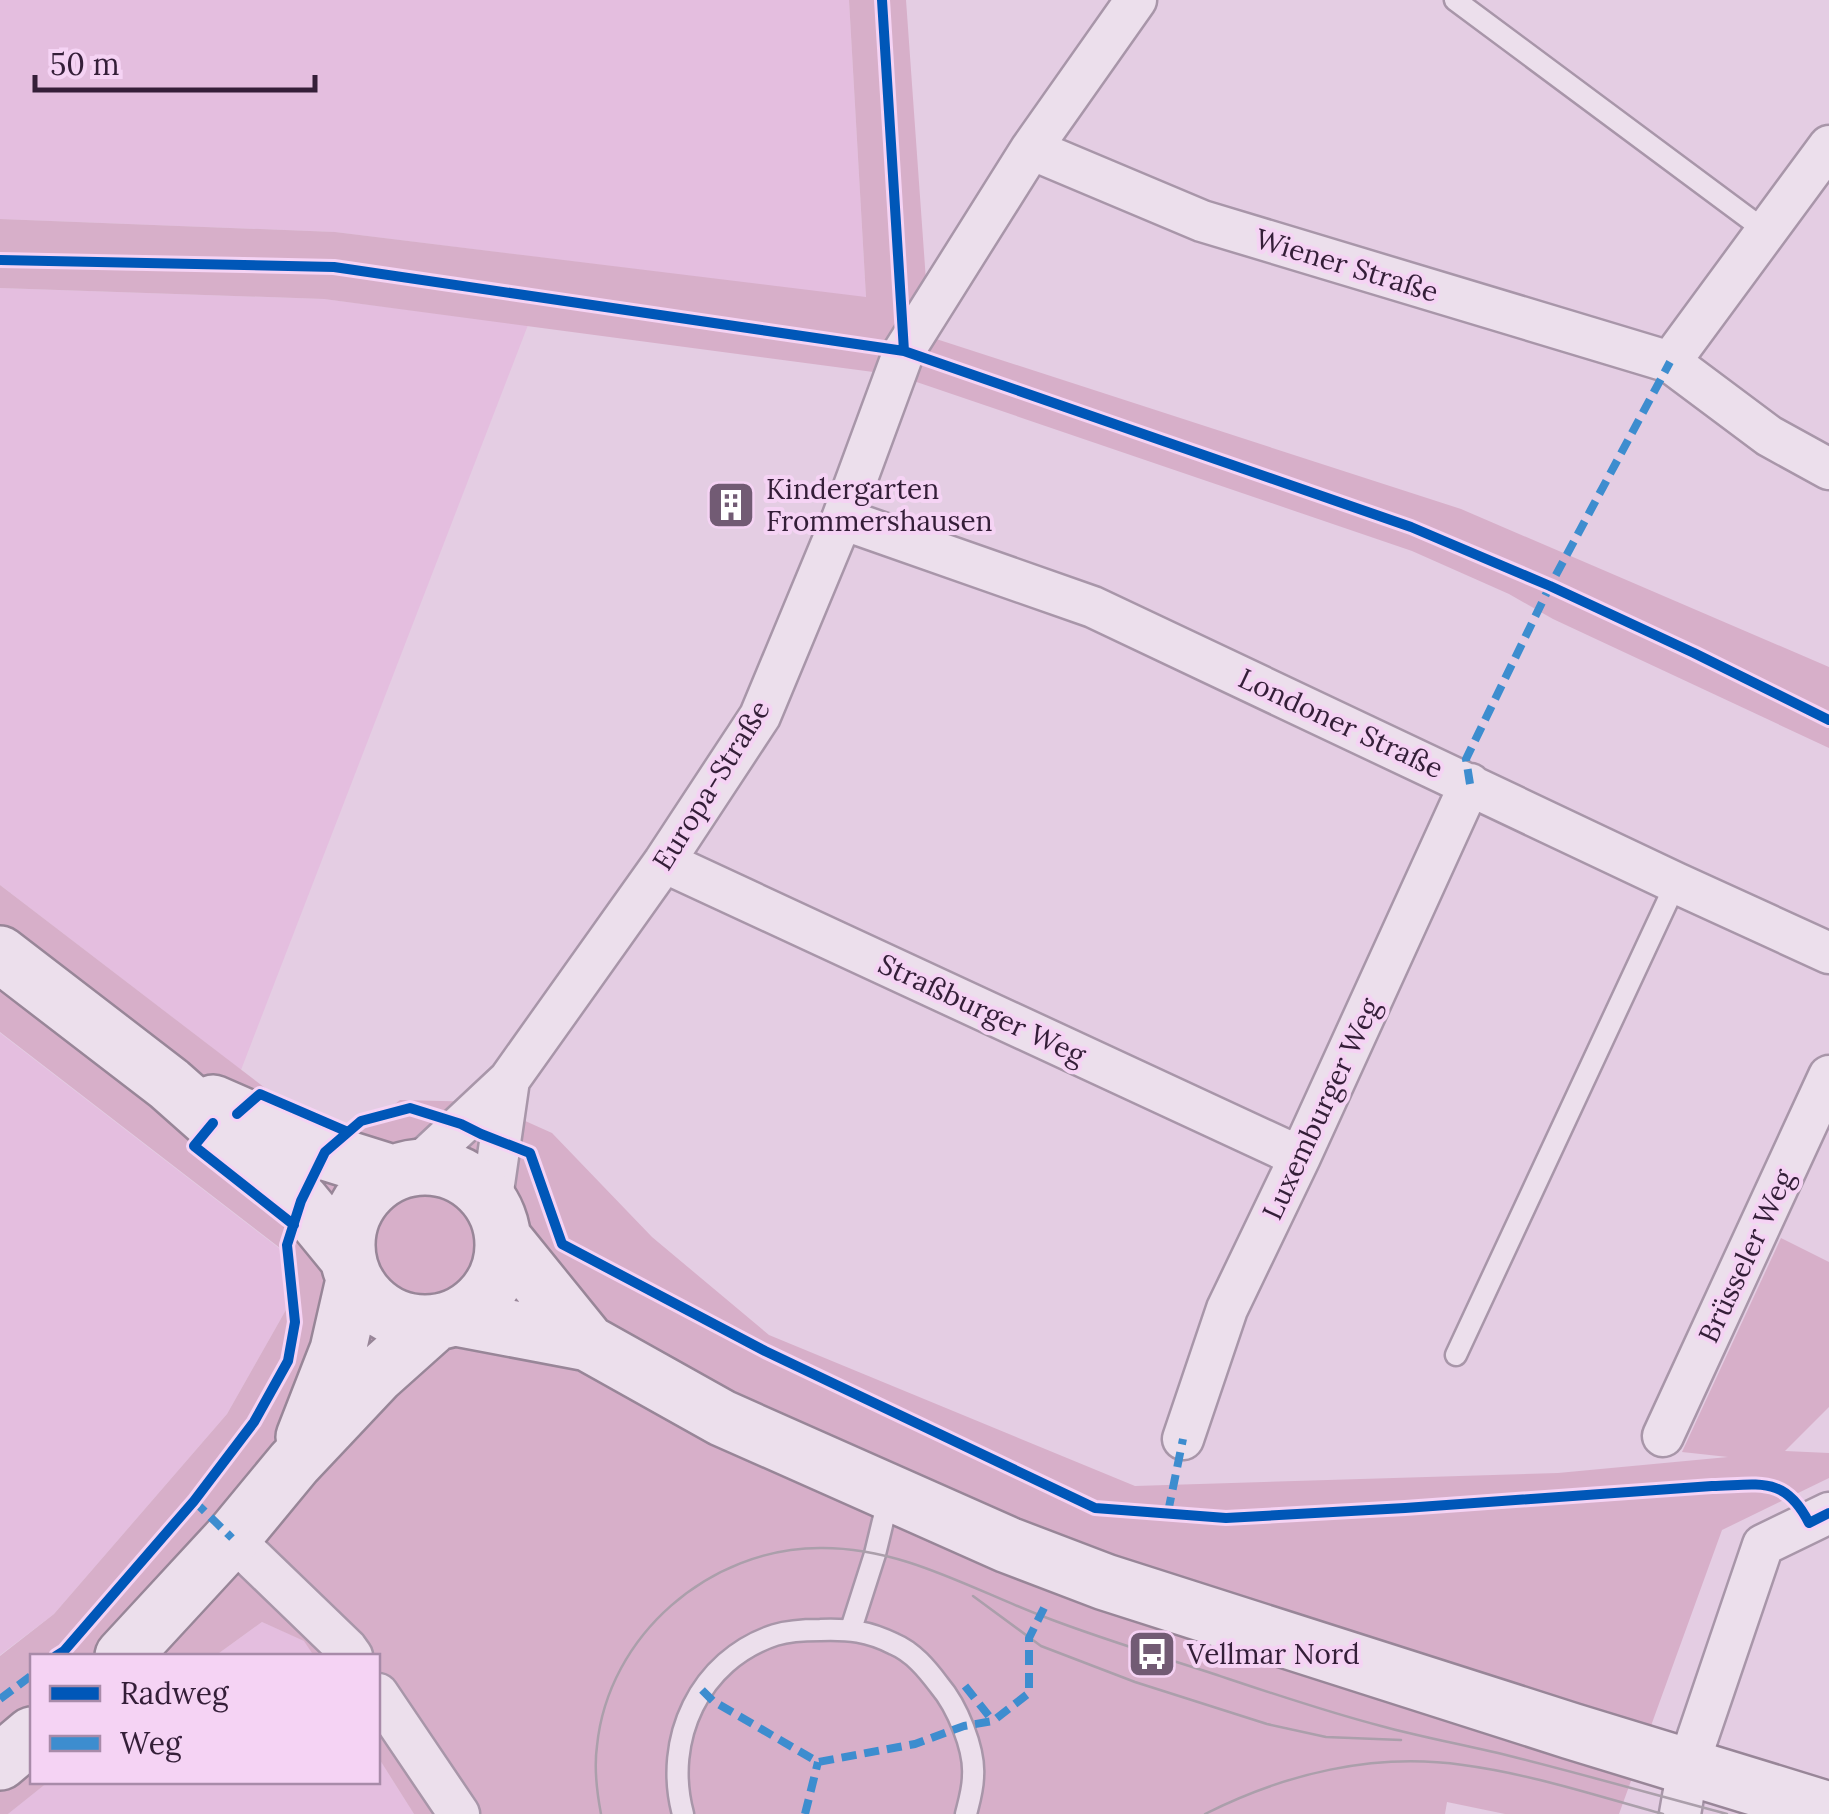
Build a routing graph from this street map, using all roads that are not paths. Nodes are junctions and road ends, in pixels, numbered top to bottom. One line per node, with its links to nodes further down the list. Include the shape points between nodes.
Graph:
1 (1136, 0): 4 (street, Europa-Straße)
2 (1455, 0): 5 (lane)
3 (1829, 146): 5 (street)
4 (1031, 148): 6 (street, Wiener Straße, via 1202,221); 8 (street, Europa-Straße, via 904,352)
5 (1767, 232): 6 (street)
6 (1670, 362): 7 (street, Wiener Straße, via 1769,436)
7 (1829, 468)
8 (842, 519): 9 (street, Londoner Straße, via 1094,606); 10 (street, Europa-Straße, via 760,716)
9 (1470, 784): 11 (street, Londoner Straße); 17 (street, Luxemburger Weg)
10 (664, 862): 15 (street, Europa-Straße); 17 (street, Straßburger Weg)
11 (1676, 883): 12 (street, Londoner Straße); 23 (lane)
12 (1829, 953)
13 (0, 954): 16 (main road)
14 (1829, 1076): 24 (street, Brüsseler Weg)
15 (509, 1080): 18 (street, Europa-Straße); 19 (street, Europa-Straße)
16 (169, 1084): 18 (main road, via 325,1152); 20 (main road, via 301,1201)
17 (1300, 1157): 25 (street, Luxemburger Weg, via 1227,1309)
18 (404, 1170): 19 (main road, via 441,1168 464,1177 484,1193); 20 (main road, via 371,1187 356,1207 347,1231)
19 (497, 1222): 21 (main road, via 502,1264 492,1286 477,1305); 22 (main road)
20 (350, 1268): 21 (main road, via 369,1301 388,1315 410,1323); 26 (main road, via 338,1350)
21 (445, 1321): 22 (main road); 26 (main road, via 376,1376)
22 (588, 1343): 27 (main road, via 722,1418)
23 (1456, 1355)
24 (1663, 1436)
25 (1183, 1438)
26 (294, 1464): 29 (main road)
27 (889, 1494): 30 (lane); 36 (main road, via 1105,1582)
28 (1829, 1512): 36 (street, via 1763,1545)
29 (232, 1538): 31 (main road); 32 (street)
30 (851, 1629): 39 (lane, via 776,1635 714,1674 689,1710 678,1755); 40 (lane, via 898,1645 945,1692 964,1726 974,1774)
31 (125, 1654)
32 (351, 1654)
33 (380, 1697): 38 (street)
34 (30, 1737): 35 (main road)
35 (0, 1762)
36 (1684, 1791): 37 (main road)
37 (1829, 1810)
38 (459, 1814)
39 (683, 1814)
40 (966, 1814)

